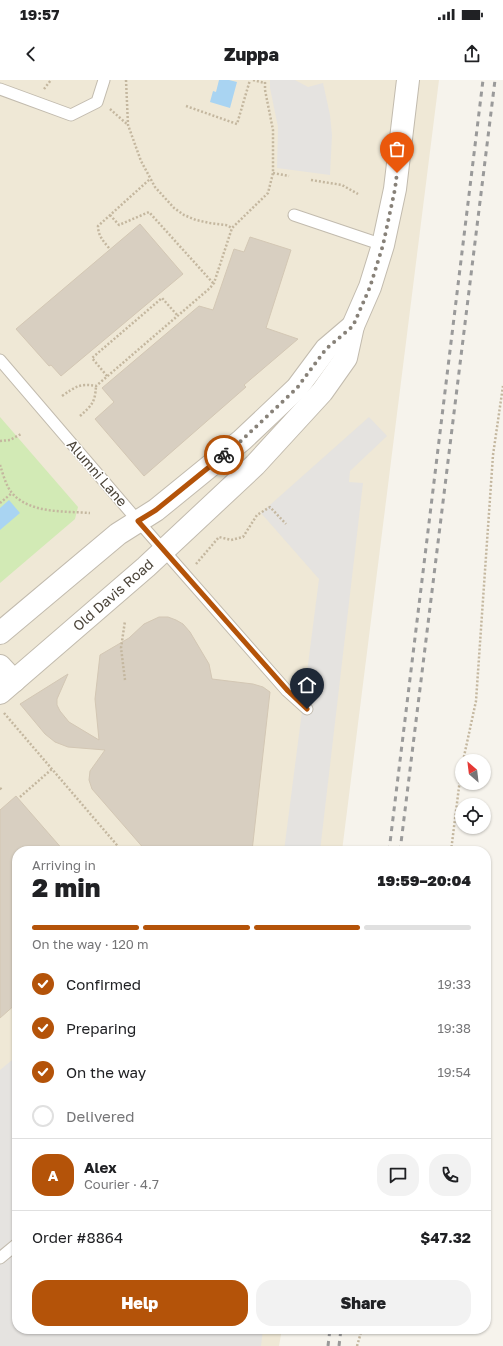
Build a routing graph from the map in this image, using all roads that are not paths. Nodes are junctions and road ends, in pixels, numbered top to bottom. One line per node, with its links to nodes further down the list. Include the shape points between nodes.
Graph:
1 (104, 80): 3 (lane, via 97,102 71,115)
2 (408, 80): 5 (street, Old Davis Road, via 395,189)
3 (0, 89)
4 (294, 215): 5 (lane)
5 (383, 245): 6 (street, Old Davis Road, via 370,287)
6 (353, 326): 8 (street, Old Davis Road, via 326,349 297,388 242,440 156,510); 9 (street, Old Davis Road, via 346,358 322,392 255,465)
7 (0, 360): 8 (lane, Alumni Lane)
8 (138, 521): 9 (lane, Alumni Lane); 10 (street, Old Davis Road, via 118,534)
9 (164, 551): 11 (street, Old Davis Road); 12 (lane, Alumni Lane, via 288,691)
10 (0, 633)
11 (4, 688)
12 (307, 709)
13 (12, 1248): 14 (lane)
14 (0, 1258)

